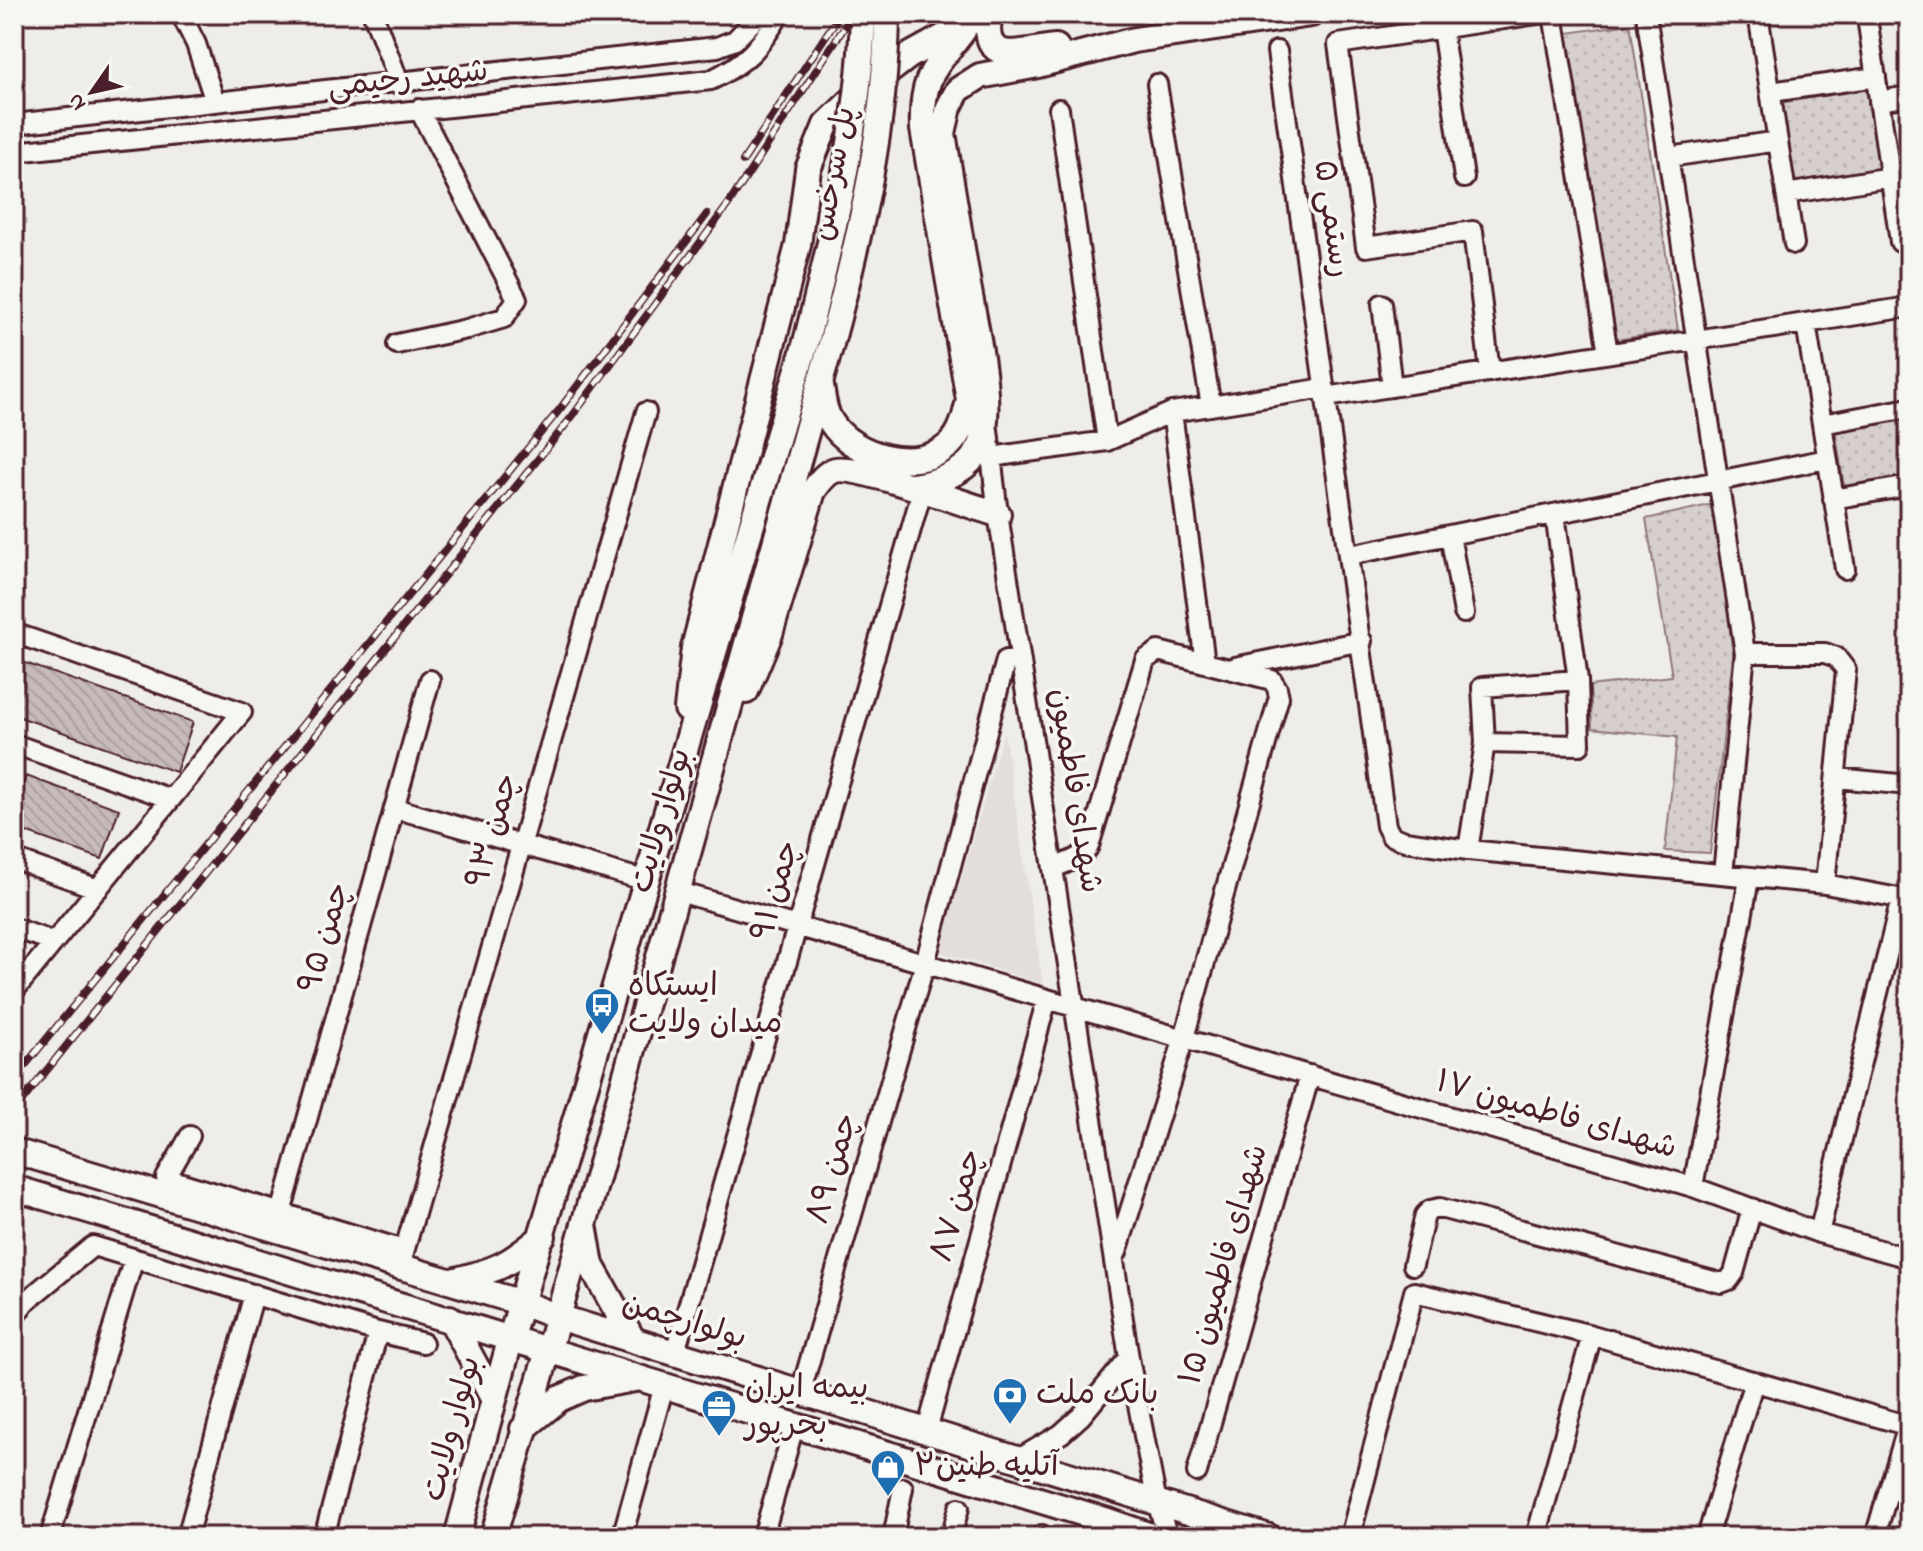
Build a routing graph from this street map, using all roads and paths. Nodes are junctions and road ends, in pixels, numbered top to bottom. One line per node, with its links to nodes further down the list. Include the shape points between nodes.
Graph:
1 (181, 14): 25 (street)
2 (373, 14): 19 (street)
3 (760, 14): 17 (street, شهید رحیمی, via 735,40 717,47)
4 (780, 14): 23 (street, شهید رحیمی, via 759,48 738,67 711,80)
5 (863, 14): 41 (main road, پل سرخس, bridge, via 848,162)
6 (887, 14): 43 (main road, پل سرخس, bridge, via 872,169)
7 (1311, 14): 15 (main road)
8 (1538, 14): 14 (street)
9 (1553, 14): 44 (street)
10 (1646, 14): 31 (street)
11 (1758, 14): 21 (street)
12 (982, 17): 15 (main road, via 988,37 1004,52); 46 (main road, via 931,72 922,98 969,400 963,427 934,454 910,459 860,449 831,422); 79 (main road, via 909,56 854,98 826,125 808,169 798,245 694,648)
13 (1868, 24): 18 (street)
14 (1442, 28): 33 (street); 45 (street, via 1338,44 1366,247 1473,231)
15 (1134, 40): 53 (main road, شهدای فاطمیون, via 980,76 958,90 949,107 943,133)
16 (1277, 51): 48 (street, رستمی ۵)
17 (526, 68): 19 (street, شهید رحیمی); 23 (street)
18 (1876, 77): 21 (street); 24 (street)
19 (399, 82): 25 (street, شهید رحیمی)
20 (1157, 84): 49 (street)
21 (1771, 92): 29 (street)
22 (1909, 96): 24 (street)
23 (528, 98): 26 (street, شهید رحیمی)
24 (1879, 101): 32 (street)
25 (215, 102): 28 (street, شهید رحیمی)
26 (419, 109): 30 (street, شهید رحیمی); 42 (street, via 517,299 504,318)
27 (1059, 109): 55 (street)
28 (14, 124)
29 (1778, 141): 31 (street); 34 (street)
30 (14, 152)
31 (1669, 157): 40 (street)
32 (1891, 177): 34 (street); 35 (street)
33 (1464, 178)
34 (1786, 194): 36 (street)
35 (1900, 242)
36 (1794, 244)
37 (1382, 304): 47 (street)
38 (1909, 307): 39 (street)
39 (1806, 323): 40 (street); 54 (street)
40 (1697, 339): 44 (street); 58 (street)
41 (806, 342): 79 (main road, بولوار ولایت)
42 (397, 344)
43 (831, 344): 46 (main road, بولوار ولایت)
44 (1608, 353): 45 (street)
45 (1490, 372): 47 (street)
46 (820, 380): 80 (main road, بولوار ولایت)
47 (1392, 387): 48 (street)
48 (1326, 393): 49 (street); 65 (street, رستمی ۵)
49 (1211, 406): 52 (street)
50 (1909, 408): 54 (street)
51 (646, 412): 84 (street, چمن ۹۳)
52 (1172, 412): 55 (street); 72 (street)
53 (986, 415): 56 (street, شهدای فاطمیون); 60 (main road, via 980,447 971,460 940,482)
54 (1822, 424): 57 (street)
55 (1107, 441): 56 (street)
56 (991, 457): 62 (street, شهدای فاطمیون)
57 (1827, 459): 58 (street); 61 (street)
58 (1718, 481): 63 (street); 70 (street)
59 (1909, 486): 61 (street)
60 (918, 489): 62 (main road); 80 (main road, via 837,469 813,491 770,634); 95 (street, چمن ۹۱)
61 (1833, 499): 66 (street)
62 (998, 514): 87 (street, شهدای فاطمیون)
63 (1555, 514): 64 (street); 75 (street)
64 (1450, 535): 65 (street); 67 (street)
65 (1350, 555): 69 (street, رستمی ۵)
66 (1845, 569)
67 (1464, 613)
68 (14, 633): 82 (street, via 242,712)
69 (1362, 641): 73 (street); 85 (street, رستمی ۵, via 1391,836)
70 (1745, 653): 78 (street, via 1825,653 1846,670); 88 (street)
71 (1006, 660): 98 (street, چمن ۸۹)
72 (1205, 663): 73 (street); 87 (street, via 1158,651 1145,660 1086,853)
73 (1230, 668): 102 (street, via 1272,680 1279,697)
74 (430, 680): 83 (street, چمن ۹۵)
75 (1578, 680): 76 (street, via 1482,687); 76 (street, via 1580,745)
76 (1485, 743): 85 (street)
77 (14, 744): 82 (street)
78 (1837, 778): 81 (street); 91 (street)
79 (678, 779): 90 (main road, بولوار ولایت)
80 (707, 781): 93 (main road, بولوار ولایت)
81 (1909, 785)
82 (171, 799): 92 (street)
83 (394, 808): 84 (street); 109 (street, چمن ۹۵)
84 (521, 845): 90 (street); 114 (street, چمن ۹۳)
85 (1468, 850): 88 (street)
86 (14, 859): 92 (street)
87 (1054, 868): 101 (street, شهدای فاطمیون)
88 (1723, 874): 89 (street)
89 (1749, 879): 91 (street); 106 (street)
90 (647, 881): 112 (main road, بولوار ولایت)
91 (1825, 884): 94 (street)
92 (98, 889): 97 (street)
93 (676, 891): 95 (street, شهدای فاطمیون ۱۷); 110 (main road, بولوار ولایت)
94 (1905, 899): 111 (street)
95 (799, 927): 98 (street, شهدای فاطمیون ۱۷); 130 (street, چمن ۹۱)
96 (14, 928): 97 (street)
97 (54, 942): 99 (street)
98 (925, 963): 100 (street, شهدای فاطمیون ۱۷); 134 (street, چمن ۸۹)
99 (14, 991)
100 (1047, 999): 101 (street, شهدای فاطمیون ۱۷); 139 (street, چمن ۸۷)
101 (1075, 1007): 102 (street, شهدای فاطمیون ۱۷); 116 (street, شهدای فاطمیون)
102 (1184, 1038): 103 (street, شهدای فاطمیون ۱۷); 116 (street)
103 (1310, 1075): 106 (street, شهدای فاطمیون ۱۷); 141 (street, شهدای فاطمیون ۱۵)
104 (190, 1136): 109 (street, via 166,1178)
105 (14, 1151): 114 (main road)
106 (1693, 1187): 108 (street, شهدای فاطمیون ۱۷)
107 (14, 1188): 123 (main road)
108 (1752, 1208): 111 (street, شهدای فاطمیون ۱۷); 117 (street, via 1734,1273 1721,1283 1440,1208 1425,1215)
109 (281, 1213): 114 (street)
110 (584, 1221): 122 (main road, بولوار ولایت); 127 (main road, via 591,1265)
111 (1819, 1233): 115 (street, شهدای فاطمیون ۱۷)
112 (543, 1235): 118 (main road, via 512,1261); 120 (main road, بولوار ولایت)
113 (134, 1258): 119 (street); 121 (street, via 93,1246); 147 (street)
114 (402, 1258): 118 (main road)
115 (1909, 1258)
116 (1115, 1259): 131 (street, شهدای فاطمیون)
117 (1413, 1265)
118 (450, 1281): 120 (main road)
119 (254, 1294): 124 (street); 148 (street)
120 (522, 1303): 122 (main road, بولوارچمن); 126 (main road, بولوار ولایت)
121 (14, 1317)
122 (558, 1317): 127 (main road, بولوارچمن); 129 (main road, بولوار ولایت)
123 (450, 1318): 126 (main road); 135 (main road)
124 (378, 1332): 128 (street); 149 (street)
125 (1592, 1335): 132 (street); 158 (street, via 1414,1292); 159 (street)
126 (511, 1337): 129 (main road, بولوارچمن); 135 (main road, بولوار ولایت)
127 (633, 1340): 130 (main road, بولوارچمن)
128 (423, 1343)
129 (549, 1349): 133 (main road, بولوارچمن); 138 (main road, بولوار ولایت)
130 (675, 1352): 134 (main road, بولوارچمن)
131 (1129, 1358): 140 (street, via 1081,1416); 143 (street, شهدای فاطمیون)
132 (1754, 1381): 136 (street); 160 (street)
133 (653, 1382): 137 (main road, بولوارچمن); 138 (main road, via 584,1388 559,1399); 152 (street)
134 (801, 1391): 139 (main road, بولوارچمن)
135 (494, 1400): 150 (main road, بولوار ولایت)
136 (1908, 1425): 161 (street)
137 (794, 1426): 145 (main road, بولوارچمن); 153 (street)
138 (523, 1429): 151 (main road, بولوار ولایت)
139 (927, 1430): 140 (main road, بولوارچمن)
140 (1020, 1458): 143 (main road, بولوارچمن)
141 (1197, 1472)
142 (903, 1488): 154 (street)
143 (1157, 1503): 156 (street, شهدای فاطمیون); 157 (main road, بولوارچمن)
144 (959, 1508): 146 (street)
145 (1114, 1529): 155 (main road, بولوارچمن)
146 (950, 1536)
147 (50, 1537)
148 (187, 1537)
149 (324, 1537)
150 (457, 1537)
151 (493, 1537)
152 (622, 1537)
153 (763, 1537)
154 (893, 1537)
155 (1154, 1537)
156 (1168, 1537)
157 (1269, 1537)
158 (1350, 1537)
159 (1536, 1537)
160 (1707, 1537)
161 (1875, 1537)

